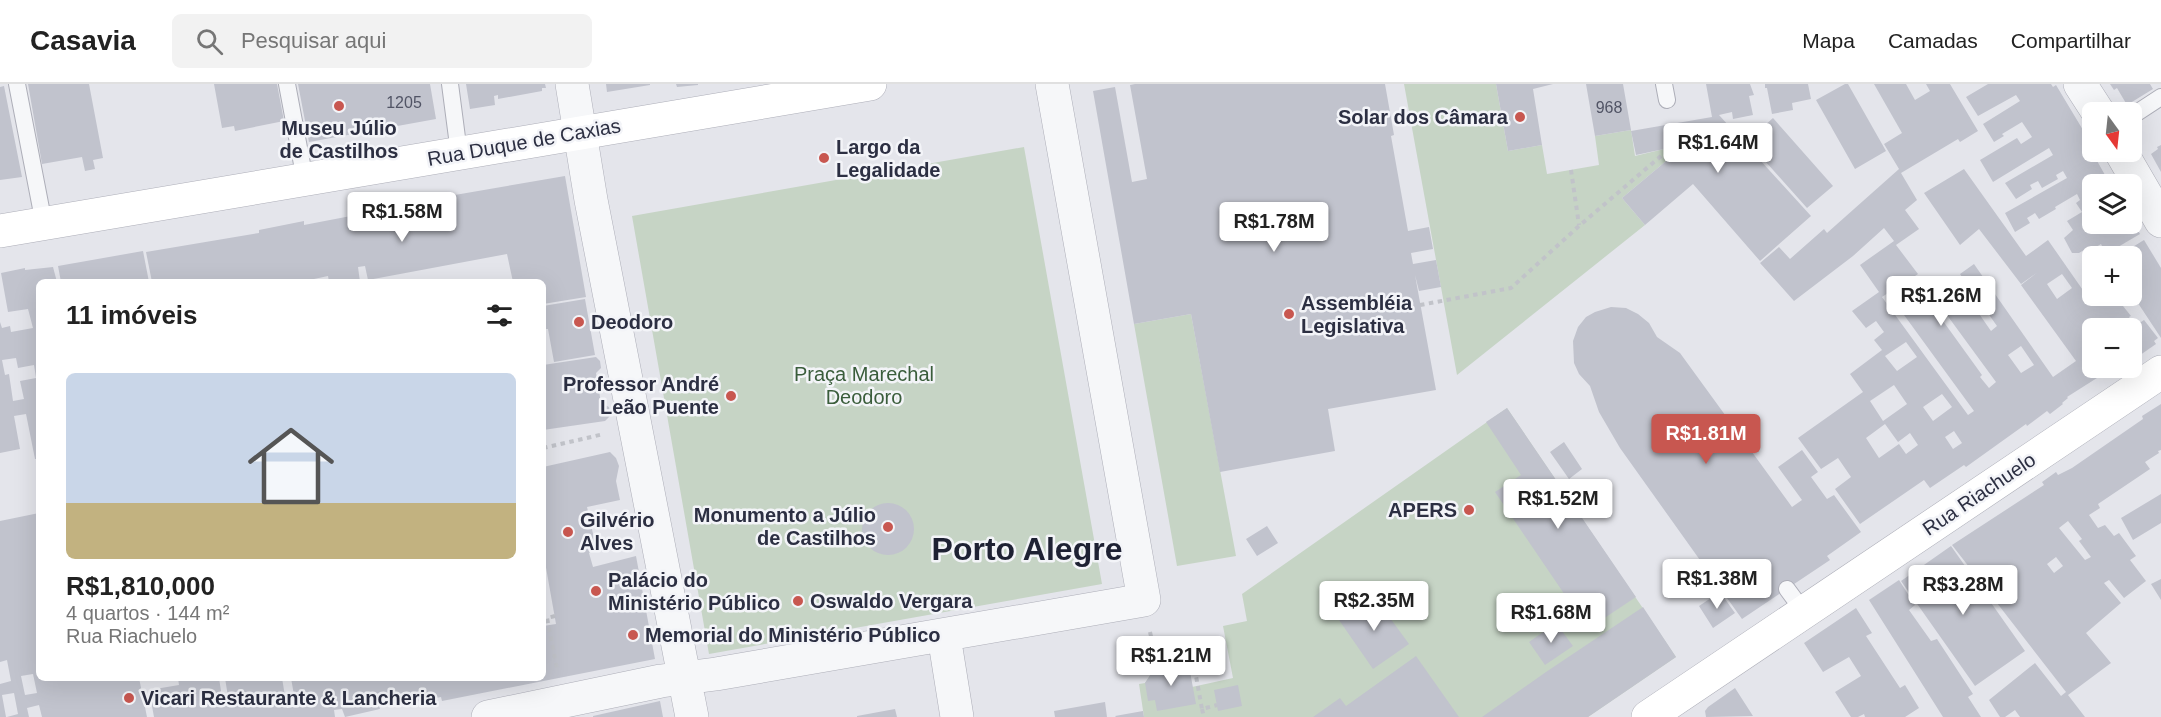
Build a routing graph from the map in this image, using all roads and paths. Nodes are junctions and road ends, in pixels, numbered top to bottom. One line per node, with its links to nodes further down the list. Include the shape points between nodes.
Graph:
1 (17, 84): 18 (lane)
2 (287, 84): 16 (lane)
3 (450, 84): 12 (lane)
4 (572, 84): 11 (street)
5 (1052, 84): 25 (street)
6 (2080, 84): 9 (street)
7 (864, 85): 11 (street, Rua Duque de Caxias)
8 (2161, 97): 10 (lane)
9 (2091, 102)
10 (2142, 109)
11 (580, 133): 12 (street, Rua Duque de Caxias); 29 (street)
12 (459, 153): 16 (street, Rua Duque de Caxias)
13 (1661, 156): 19 (path)
14 (2127, 162): 17 (street)
15 (1570, 170): 19 (path)
16 (305, 180): 18 (street, Rua Duque de Caxias)
17 (2161, 220)
18 (44, 224): 20 (street, Rua Duque de Caxias)
19 (1579, 226): 21 (path, via 1511,288)
20 (0, 231)
21 (1420, 305)
22 (2161, 372): 36 (street, Rua Riachuelo, via 1795,601)
23 (606, 434): 24 (path)
24 (546, 447)
25 (1144, 600): 27 (street); 31 (path, via 1154,650 1190,643)
26 (555, 616): 28 (path, via 547,618)
27 (944, 636): 29 (street); 34 (street)
28 (559, 676)
29 (684, 678): 32 (street); 33 (street)
30 (1217, 705): 31 (path)
31 (1202, 709): 35 (path)
32 (488, 717)
33 (692, 717)
34 (957, 717)
35 (1204, 717)
36 (1647, 717)

